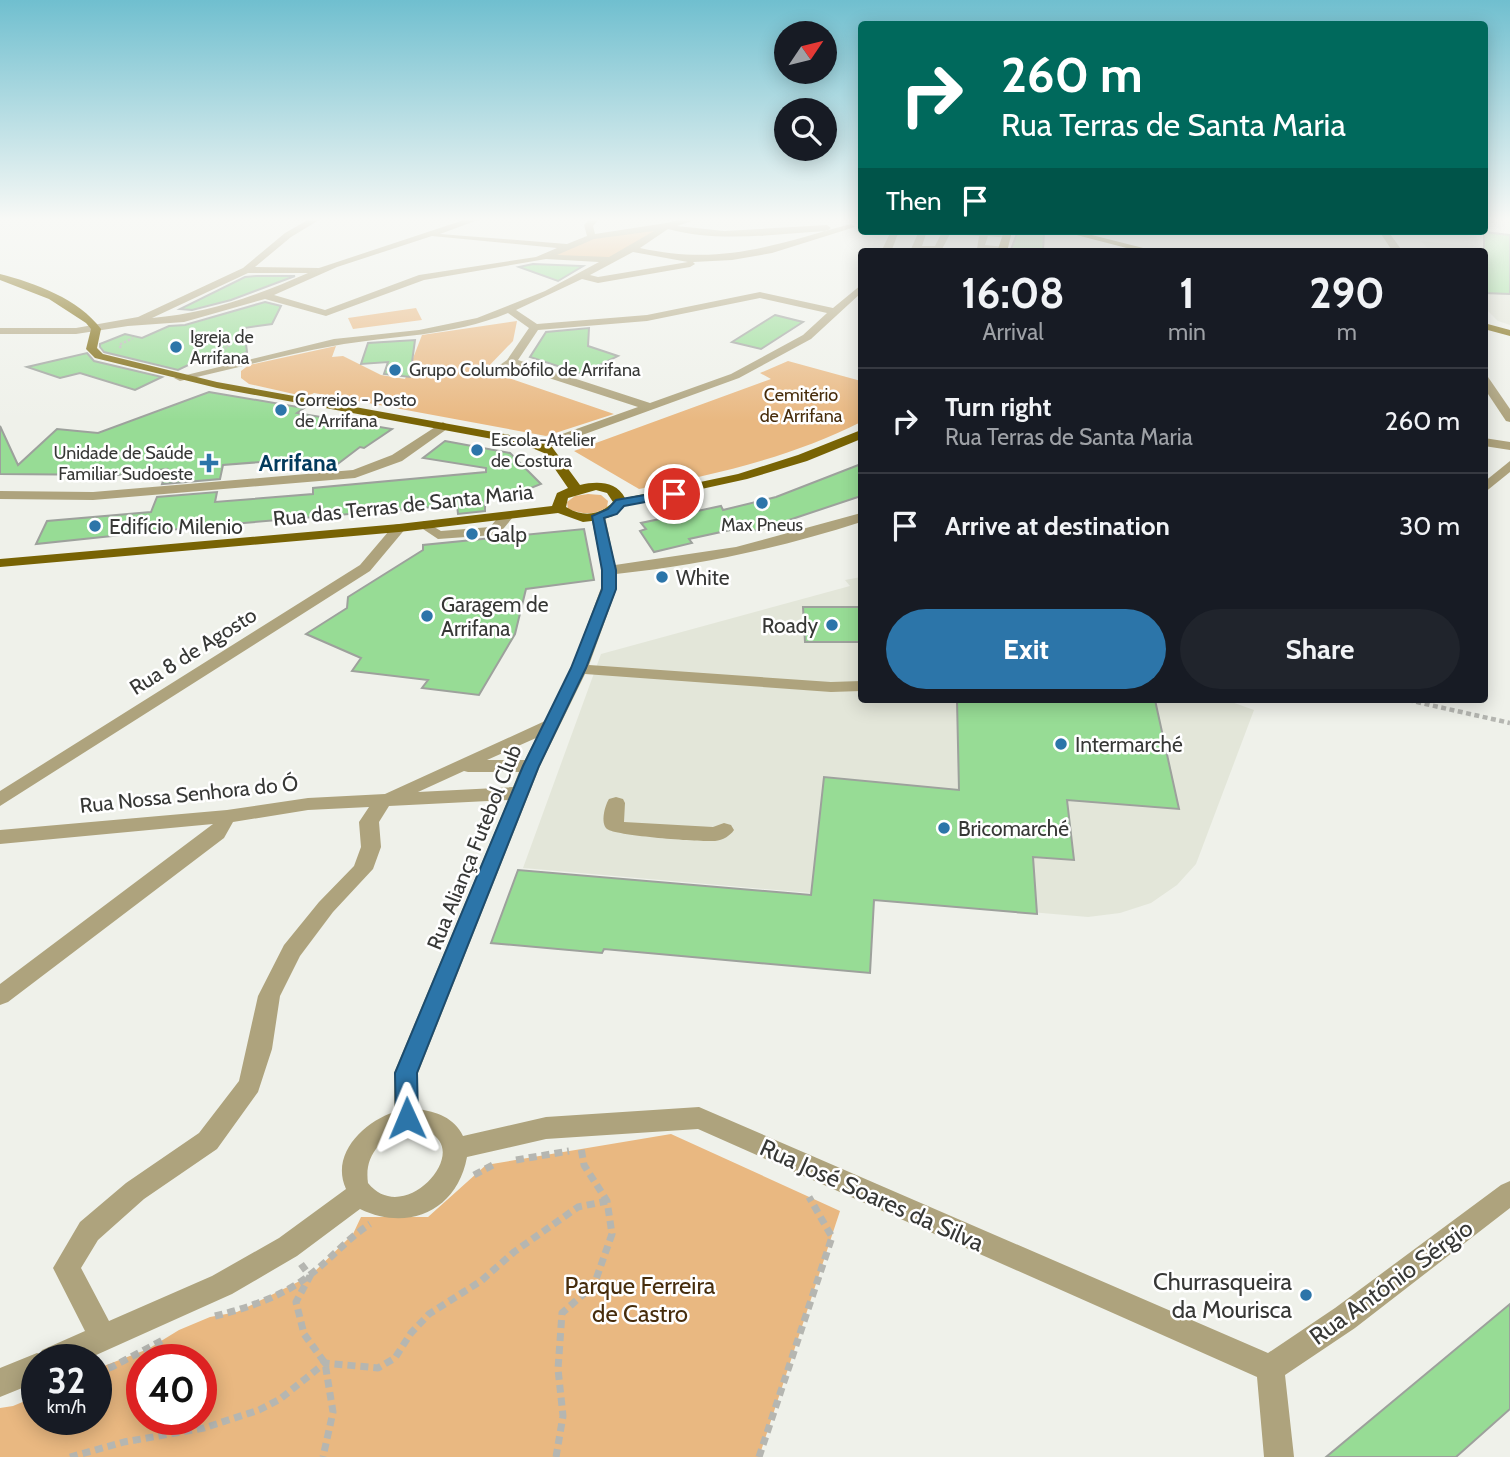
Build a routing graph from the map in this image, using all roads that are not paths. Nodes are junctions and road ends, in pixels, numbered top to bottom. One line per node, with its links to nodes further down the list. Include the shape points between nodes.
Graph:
1 (26, 285): 14 (main road, via 86,317)
2 (215, 285): 10 (street)
3 (290, 285): 7 (street)
4 (407, 285): 11 (street)
5 (564, 285): 8 (street)
6 (858, 291): 9 (street)
7 (265, 296): 10 (street, via 184,319); 11 (street)
8 (508, 309): 11 (street, via 480,321 419,333); 12 (street)
9 (830, 316): 12 (street, via 738,300 647,318); 24 (street, via 807,337 735,376)
10 (130, 323): 14 (street)
11 (330, 327): 17 (street)
12 (535, 327): 18 (street)
13 (1488, 327): 16 (main road)
14 (96, 328): 15 (street); 19 (main road, via 91,349 99,356)
15 (0, 331)
16 (1510, 333)
17 (241, 363): 19 (street); 23 (street, via 223,374)
18 (506, 365): 20 (street); 21 (street)
19 (180, 378): 23 (main road)
20 (561, 378): 21 (street); 24 (street)
21 (548, 385): 25 (street)
22 (1488, 385): 26 (street)
23 (217, 386): 27 (main road)
24 (651, 407): 25 (street)
25 (634, 412): 31 (street)
26 (1510, 418)
27 (426, 423): 28 (main road); 35 (street, via 384,453 331,467 101,487)
28 (443, 426): 31 (main road); 37 (street, via 385,464 341,476 93,496)
29 (858, 435): 38 (main road, via 752,475)
30 (1488, 443): 32 (street)
31 (541, 446): 36 (main road)
32 (1510, 446)
33 (1510, 465): 34 (street)
34 (1488, 485)
35 (0, 486)
36 (576, 489): 38 (main road, via 612,490); 39 (main road, Rua das Terras de Santa Maria, via 562,496)
37 (0, 495)
38 (620, 503): 40 (main road)
39 (559, 509): 40 (main road, Rua das Terras de Santa Maria, via 579,517); 42 (main road, Rua das Terras de Santa Maria)
40 (598, 516): 44 (street, Rua Aliança Futebol Club)
41 (858, 518): 44 (street, via 760,546)
42 (399, 528): 43 (main road, Rua das Terras de Santa Maria); 51 (street, Rua 8 de Agosto, via 365,568)
43 (0, 563)
44 (609, 570): 45 (street, Rua Aliança Futebol Club, via 609,589)
45 (579, 668): 46 (street); 47 (street, Rua Aliança Futebol Club)
46 (858, 686)
47 (549, 725): 48 (street, Rua Nossa Senhora do Ó); 49 (street, Rua Aliança Futebol Club)
48 (458, 766): 49 (street, Rua Nossa Senhora do Ó); 52 (street, Rua Nossa Senhora do Ó)
49 (531, 766): 50 (street, Rua Aliança Futebol Club)
50 (521, 793): 52 (street, Rua Nossa Senhora do Ó); 58 (street, Rua Aliança Futebol Club, via 406,1073)
51 (0, 800)
52 (383, 800): 54 (street, Rua Nossa Senhora do Ó, via 308,804); 62 (street, via 369,822 371,847 363,869 326,906 292,951 269,996 250,1085 208,1141 135,1191 89,1231 66,1268)
53 (617, 803): 55 (street, via 612,817 621,828 715,834)
54 (227, 816): 56 (street, Rua Nossa Senhora do Ó); 57 (street, via 217,833)
55 (724, 830)
56 (0, 837)
57 (0, 996)
58 (407, 1118): 59 (street, via 435,1121 453,1137); 61 (street, via 390,1123 364,1143 353,1169)
59 (456, 1148): 61 (street, via 450,1178 422,1202 387,1208); 64 (street, Rua José Soares da Silva, via 546,1128 699,1118)
60 (1510, 1193): 64 (street, Rua António Sérgio, via 1345,1318)
61 (360, 1194): 62 (street, via 288,1247 222,1285)
62 (103, 1337): 63 (street)
63 (87, 1344)
64 (1270, 1368): 67 (street)
65 (21, 1374): 66 (street)
66 (0, 1383)
67 (1279, 1457)

